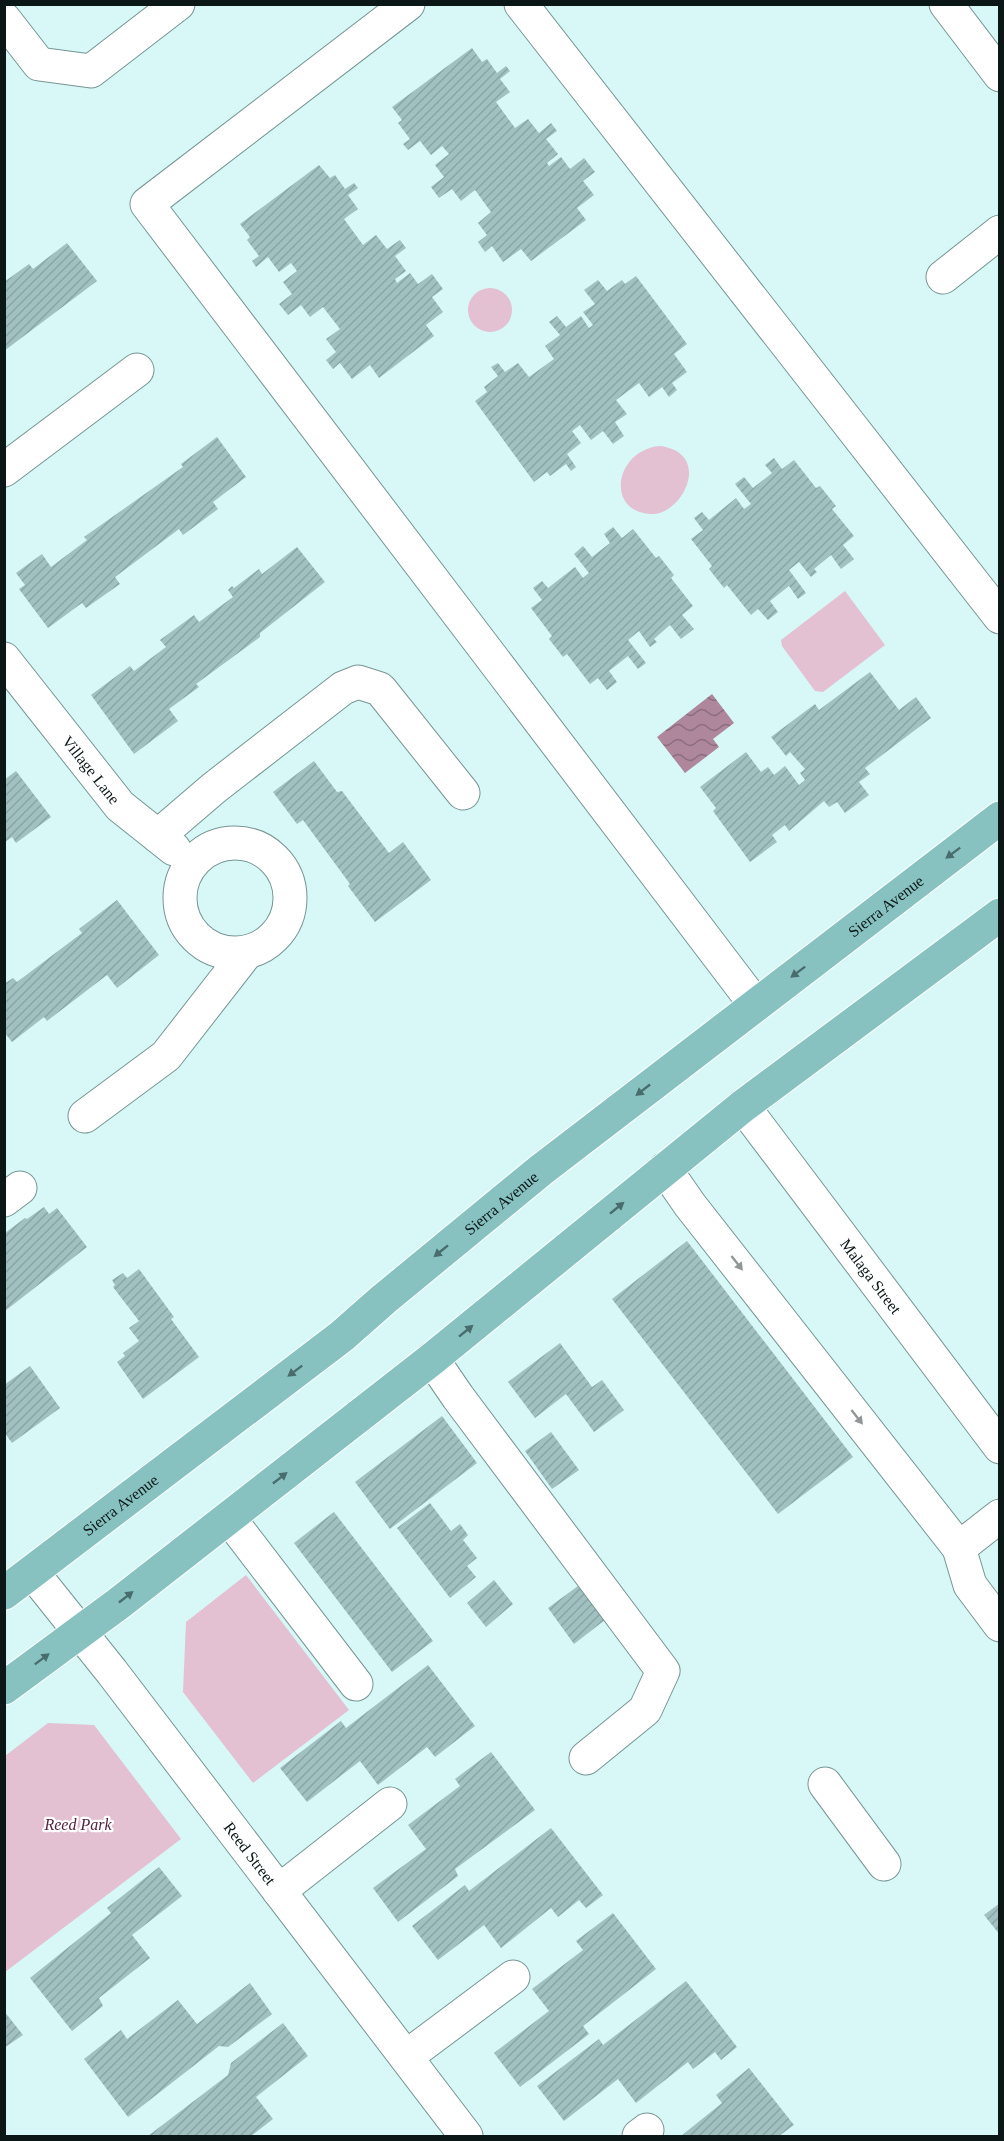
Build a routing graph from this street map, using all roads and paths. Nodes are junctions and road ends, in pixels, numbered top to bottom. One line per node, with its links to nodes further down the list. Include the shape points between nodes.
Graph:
1 (178, 4): 5 (street, via 91,71 39,64)
2 (408, 4): 19 (street, via 147,204)
3 (521, 4): 11 (street)
4 (946, 4): 6 (street)
5 (4, 19)
6 (999, 75)
7 (999, 232): 8 (street)
8 (943, 277)
9 (136, 370): 10 (street)
10 (4, 470)
11 (999, 617)
12 (4, 659): 15 (street, Village Lane, via 120,806)
13 (463, 792): 15 (street, via 380,689 358,682 343,688)
14 (999, 818): 19 (main road, Sierra Avenue, one-way to 19)
15 (158, 836): 16 (street, Village Lane)
16 (193, 864): 18 (street, via 180,895 189,927 199,940 214,949 230,954); 18 (street, via 221,845 239,843 271,856 282,870 291,903 286,920 270,941)
17 (999, 915): 20 (main road)
18 (247, 952): 21 (street, via 166,1056)
19 (755, 1004): 28 (main road, Sierra Avenue, one-way to 28, via 541,1170 342,1336)
20 (743, 1106): 22 (main road); 24 (street, Malaga Street)
21 (85, 1116)
22 (665, 1169): 23 (main road, one-way to 22); 27 (street, one-way to 27)
23 (432, 1359): 26 (main road, one-way to 23); 34 (street, via 663,1671 645,1710)
24 (999, 1446)
25 (999, 1516): 27 (street)
26 (229, 1518): 31 (main road, one-way to 26); 32 (street)
27 (952, 1539): 30 (street, via 970,1584)
28 (32, 1572): 29 (main road, Sierra Avenue); 31 (street, Reed Street)
29 (4, 1593)
30 (999, 1625)
31 (79, 1631): 33 (main road, one-way to 31); 38 (street, Reed Street)
32 (356, 1684)
33 (4, 1688)
34 (586, 1758)
35 (825, 1784): 37 (street)
36 (390, 1804): 38 (street)
37 (884, 1864)
38 (279, 1891): 40 (street, Reed Street)
39 (513, 1977): 40 (street)
40 (406, 2057): 41 (street, Reed Street)
41 (466, 2136)

